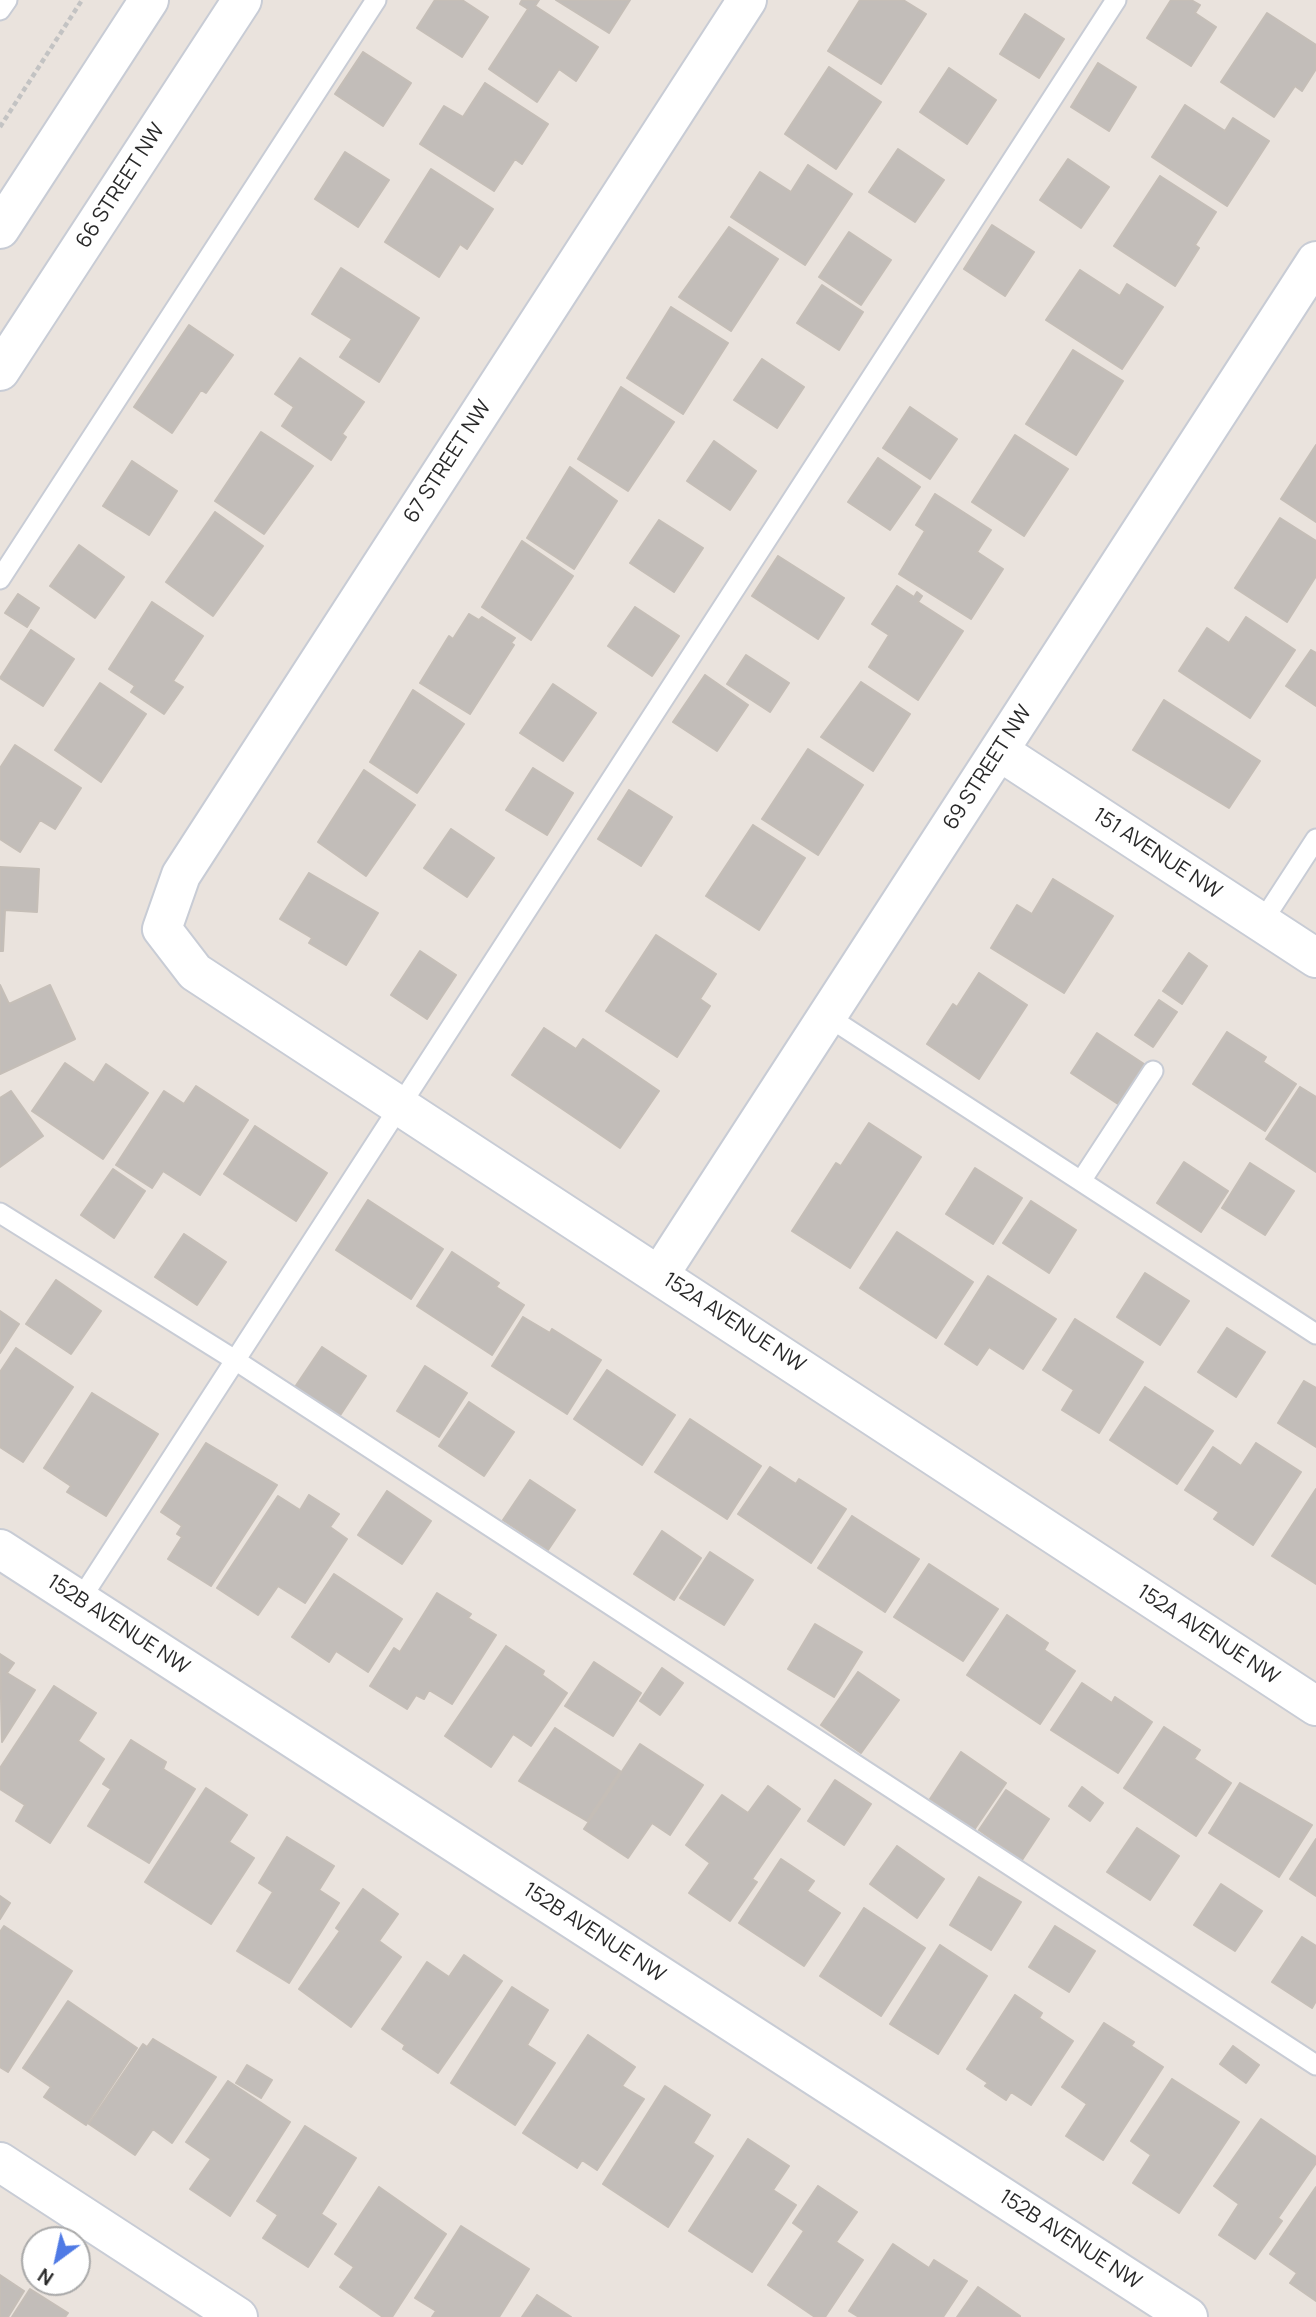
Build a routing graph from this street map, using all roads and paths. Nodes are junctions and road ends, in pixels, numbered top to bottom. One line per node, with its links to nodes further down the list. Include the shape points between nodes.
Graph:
1 (7, 0): 8 (lane)
2 (82, 0): 9 (path)
3 (149, 0): 10 (street)
4 (242, 0): 12 (street, 66 STREET NW)
5 (376, 0): 13 (lane)
6 (747, 0): 17 (street, 67 STREET NW, via 181,874)
7 (1116, 0): 21 (lane)
8 (0, 10)
9 (0, 127)
10 (0, 229)
11 (1316, 261): 14 (street, 69 STREET NW)
12 (0, 372)
13 (0, 579)
14 (999, 751): 16 (street, 151 AVENUE NW); 19 (street, 69 STREET NW)
15 (1316, 839): 16 (lane)
16 (1262, 922): 18 (street, 151 AVENUE NW)
17 (162, 929): 21 (street, 152A AVENUE NW, via 195,972)
18 (1316, 958)
19 (827, 1016): 22 (lane); 24 (street, 69 STREET NW)
20 (1153, 1071): 22 (lane)
21 (400, 1106): 24 (street, 152A AVENUE NW); 26 (lane)
22 (1081, 1181): 25 (lane)
23 (0, 1213): 26 (lane)
24 (660, 1274): 29 (street, 152A AVENUE NW)
25 (1316, 1334)
26 (235, 1360): 28 (lane); 30 (lane)
27 (0, 1549): 28 (street, 152B AVENUE NW)
28 (80, 1600): 32 (street, 152B AVENUE NW)
29 (1316, 1706)
30 (1316, 2064)
31 (0, 2162): 33 (street)
32 (1150, 2306): 34 (street, 152B AVENUE NW)
33 (239, 2317)
34 (1188, 2317)

